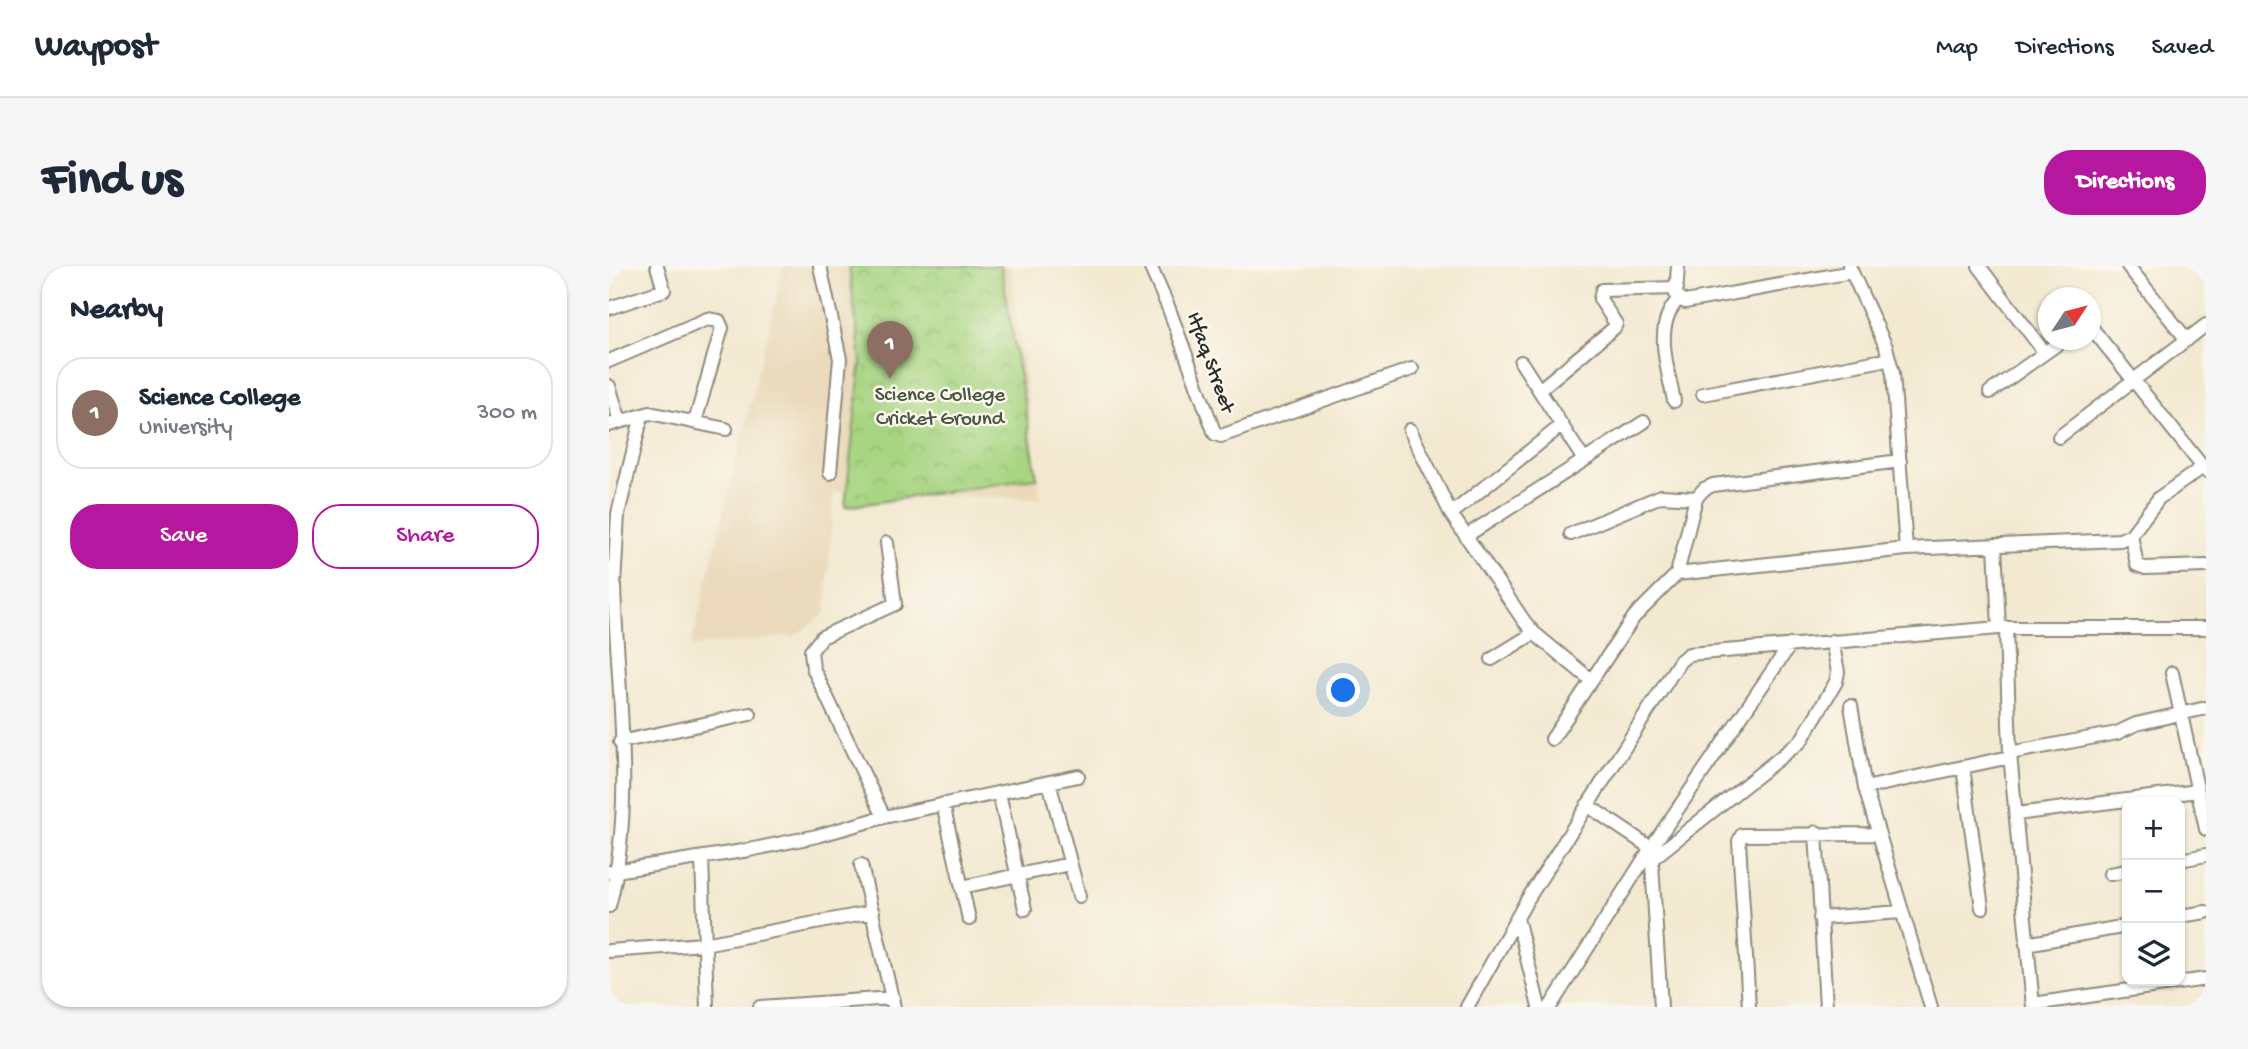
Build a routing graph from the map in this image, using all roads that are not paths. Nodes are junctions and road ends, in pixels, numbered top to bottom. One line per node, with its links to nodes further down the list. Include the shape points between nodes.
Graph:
1 (657, 266): 9 (street, via 664,290)
2 (820, 266): 36 (street, via 840,359)
3 (1150, 266): 18 (street, Itfaq Street, via 1215,435)
4 (1678, 266): 8 (street)
5 (1979, 266): 14 (street)
6 (2128, 266): 12 (street)
7 (1850, 269): 8 (street, via 1685,302); 15 (street)
8 (1678, 293): 21 (street, via 1602,290 1600,299 1616,326); 24 (street, via 1665,323 1664,346)
9 (609, 308)
10 (2206, 325): 12 (street)
11 (2101, 339): 19 (street)
12 (2187, 340): 19 (street)
13 (2049, 350): 14 (street)
14 (2045, 353): 22 (street)
15 (1889, 359): 23 (street); 34 (street)
16 (609, 361): 26 (street, via 707,320 719,321 722,328)
17 (1521, 362): 21 (street)
18 (1412, 369)
19 (2135, 380): 32 (street); 35 (street)
20 (609, 386): 28 (street)
21 (1539, 390): 29 (street)
22 (1990, 392)
23 (1703, 394)
24 (1674, 401)
25 (642, 415): 26 (street); 28 (street); 39 (street)
26 (695, 422): 30 (street)
27 (1644, 422): 33 (street)
28 (615, 423)
29 (1562, 425): 33 (street); 38 (street)
30 (726, 429)
31 (1411, 430): 38 (street)
32 (2059, 437)
33 (1584, 460): 42 (street)
34 (1900, 461): 37 (street, via 1713,485); 45 (street)
35 (2205, 469): 41 (street, via 2159,498)
36 (830, 473)
37 (1696, 498): 40 (street, via 1661,496); 47 (street)
38 (1451, 514): 42 (street)
39 (614, 515): 54 (street)
40 (1571, 534)
41 (2131, 535): 44 (street, via 2120,540); 46 (street, via 2137,565)
42 (1466, 536): 50 (street)
43 (887, 543): 74 (street, via 895,604 822,637 811,651 813,668)
44 (1995, 545): 45 (street); 48 (street)
45 (1906, 549): 47 (street)
46 (2206, 566)
47 (1677, 574): 56 (street, via 1634,617)
48 (2002, 628): 49 (street); 51 (street); 63 (street)
49 (2206, 628)
50 (1534, 633): 53 (street); 56 (street)
51 (1832, 641): 52 (street); 78 (street, via 1836,682 1801,741)
52 (1790, 645): 72 (street, via 1689,654 1680,661); 78 (street)
53 (1492, 659)
54 (613, 672): 62 (street)
55 (2172, 673): 59 (street)
56 (1591, 680): 61 (street)
57 (1851, 706): 68 (street)
58 (2206, 708): 59 (street)
59 (2180, 712): 63 (street, via 2117,733); 69 (street)
60 (750, 714): 62 (street)
61 (1552, 739)
62 (620, 742): 65 (street)
63 (2010, 755): 64 (street); 73 (street)
64 (1963, 766): 68 (street); 91 (street)
65 (615, 771): 84 (street)
66 (1078, 776): 67 (street)
67 (1049, 782): 70 (street); 82 (street)
68 (1865, 788): 77 (street)
69 (2200, 788): 73 (street); 75 (street)
70 (999, 793): 71 (street); 87 (street)
71 (943, 804): 74 (street); 88 (street)
72 (1587, 805): 78 (street); 97 (street)
73 (2016, 814): 102 (street)
74 (884, 817): 80 (street, via 817,836)
75 (2206, 829)
76 (1816, 832): 77 (street); 98 (street); 115 (street, via 1748,834 1739,841)
77 (1878, 834): 94 (street)
78 (1651, 854): 113 (street); 114 (street)
79 (2206, 855): 81 (street)
80 (702, 858): 84 (street); 101 (street)
81 (2185, 859)
82 (1070, 863): 87 (street); 89 (street)
83 (861, 865): 93 (street)
84 (614, 872): 90 (street)
85 (2122, 872): 86 (street)
86 (2111, 874)
87 (1017, 875): 88 (street); 92 (street)
88 (962, 887): 99 (street)
89 (1079, 896)
90 (609, 906)
91 (1982, 908)
92 (1025, 909)
93 (873, 912): 101 (street); 105 (street)
94 (1901, 912): 98 (street); 117 (street)
95 (2206, 912): 96 (street)
96 (2185, 915)
97 (1517, 918): 111 (street); 112 (street)
98 (1820, 918): 116 (street)
99 (969, 919)
100 (2122, 927): 102 (street)
101 (704, 944): 103 (street); 109 (street)
102 (2026, 944): 108 (street)
103 (609, 951)
104 (2206, 979): 108 (street)
105 (893, 1002): 106 (street)
106 (842, 1004): 107 (street)
107 (779, 1006): 110 (street)
108 (2033, 1006)
109 (707, 1007)
110 (761, 1007)
111 (1467, 1007)
112 (1539, 1007)
113 (1550, 1007)
114 (1661, 1007)
115 (1749, 1007)
116 (1826, 1007)
117 (1931, 1007)

